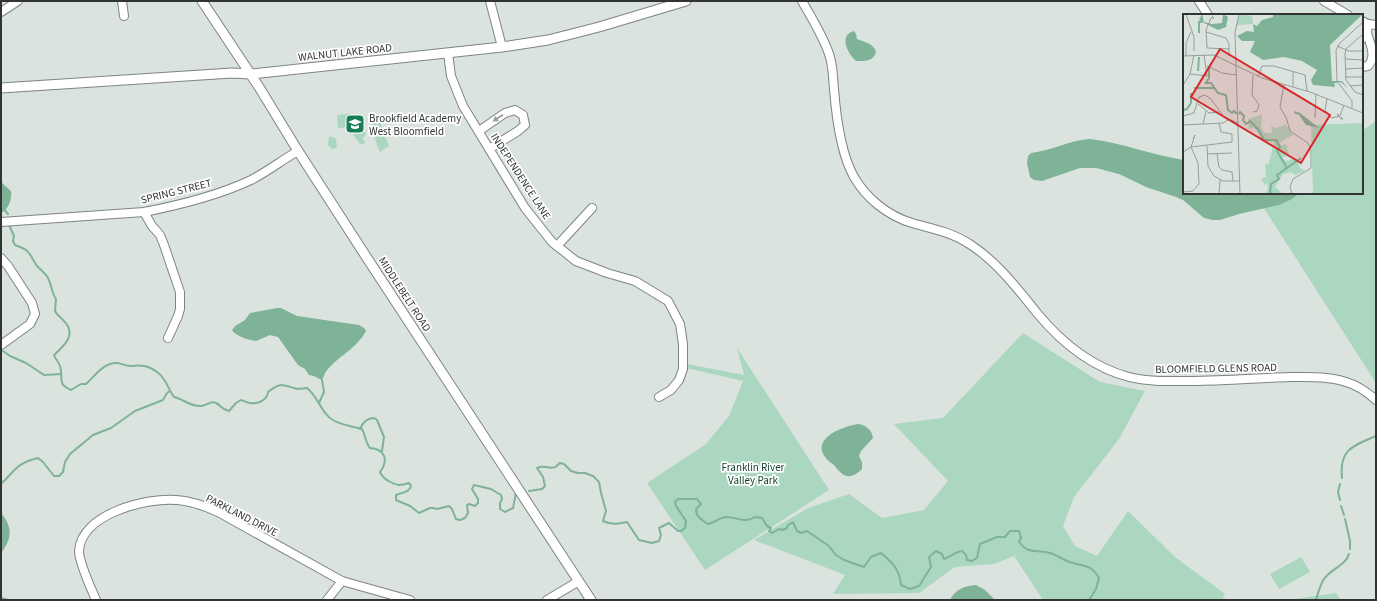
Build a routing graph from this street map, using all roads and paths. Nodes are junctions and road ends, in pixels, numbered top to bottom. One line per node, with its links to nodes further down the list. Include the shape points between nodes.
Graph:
1 (18, 1): 9 (street)
2 (122, 1): 12 (street)
3 (202, 1): 18 (street, MIDDLEBELT ROAD)
4 (490, 1): 15 (street)
5 (686, 1): 15 (street, WALNUT LAKE ROAD, via 548,40)
6 (802, 1): 31 (street, BLOOMFIELD GLENS ROAD, via 831,59 835,100 848,164 861,187 891,213 910,222 957,236 984,254 1063,342 1082,356 1114,372 1150,380 1331,378 1359,386)
7 (1199, 1): 10 (street)
8 (1324, 1): 11 (street)
9 (1, 12)
10 (1207, 14)
11 (1346, 14)
12 (124, 16)
13 (1369, 23): 14 (street)
14 (1364, 36): 17 (street, via 1372,50 1372,58 1368,66)
15 (502, 47): 16 (street, WALNUT LAKE ROAD)
16 (448, 53): 18 (street, WALNUT LAKE ROAD); 20 (street, INDEPENDENCE LANE, via 451,76 463,106)
17 (1363, 67)
18 (251, 74): 19 (street, WALNUT LAKE ROAD, via 232,73); 22 (street, MIDDLEBELT ROAD)
19 (1, 88)
20 (479, 131): 21 (street, INDEPENDENCE LANE); 21 (street, one-way to 20, via 525,125 523,115 515,110)
21 (489, 149): 26 (street, INDEPENDENCE LANE, via 525,208)
22 (298, 151): 24 (street, SPRING STREET, via 251,180 205,197); 33 (street, MIDDLEBELT ROAD)
23 (592, 208): 26 (street)
24 (144, 212): 25 (street, SPRING STREET); 28 (street, via 160,235 180,292 180,309)
25 (1, 222)
26 (557, 246): 30 (street, INDEPENDENCE LANE, via 576,261 636,281 668,301 680,324 683,368 671,390)
27 (1, 258): 29 (street, via 32,303 35,314 30,324)
28 (168, 338)
29 (1, 345)
30 (659, 397)
31 (1376, 400)
32 (342, 581): 34 (street, PARKLAND DRIVE, via 218,512 201,505 166,500 121,509 97,522 81,538 81,561); 35 (street); 36 (street, PARKLAND DRIVE)
33 (579, 581): 37 (street); 38 (street, MIDDLEBELT ROAD)
34 (96, 600)
35 (327, 600)
36 (410, 600)
37 (546, 600)
38 (591, 600)

